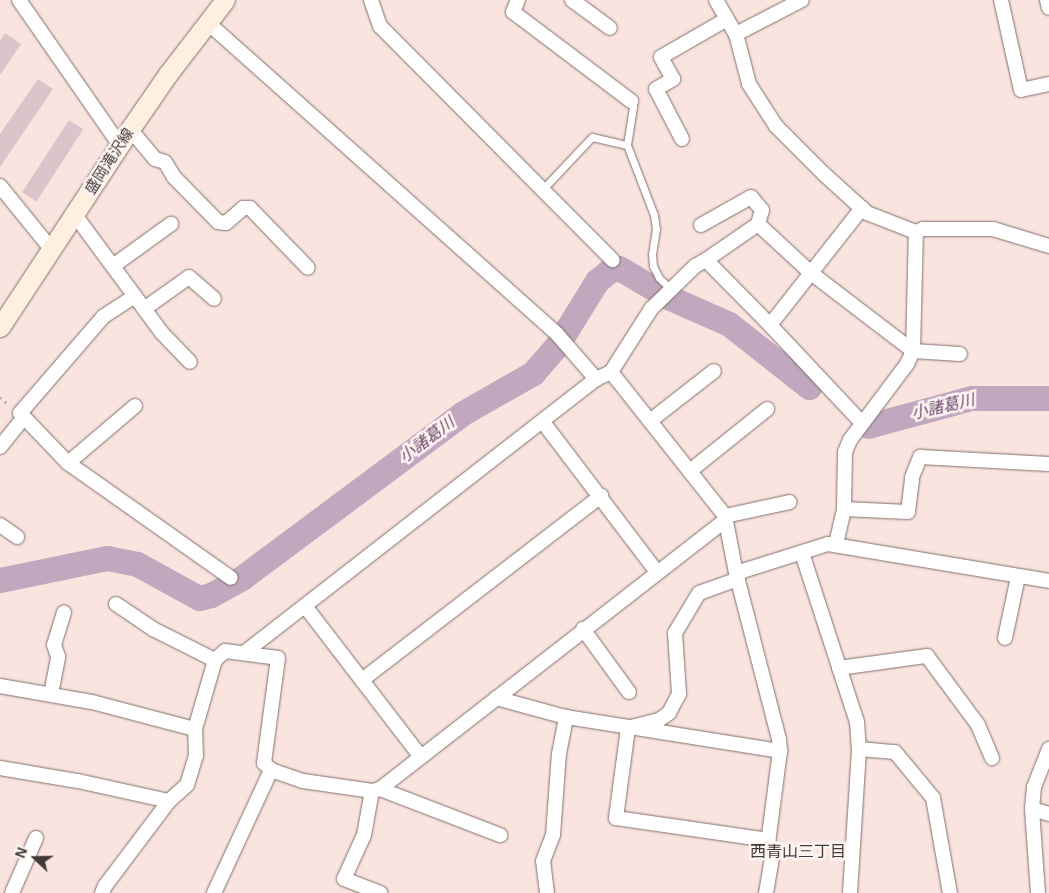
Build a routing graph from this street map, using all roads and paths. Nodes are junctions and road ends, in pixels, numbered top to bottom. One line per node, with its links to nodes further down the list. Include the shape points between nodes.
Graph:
1 (19, 0): 17 (street)
2 (225, 0): 12 (main road, 盛岡滝沢線)
3 (371, 0): 21 (street, via 380,26)
4 (518, 0): 16 (street, via 513,12)
5 (572, 0): 13 (street)
6 (716, 0): 11 (street)
7 (802, 0): 14 (street)
8 (1001, 0): 15 (street, via 1021,90)
9 (1047, 0): 10 (street)
10 (1049, 8)
11 (727, 19): 14 (street); 18 (street, via 661,57 673,79 656,89)
12 (207, 22): 17 (main road, 盛岡滝沢線); 46 (street, via 562,339)
13 (610, 28)
14 (736, 34): 22 (street, via 749,84 776,126)
15 (1049, 84)
16 (631, 101): 19 (lane, via 634,106)
17 (125, 136): 23 (main road, 盛岡滝沢線); 33 (street, via 155,159 165,162 174,176 218,222 226,223 243,208 250,208)
18 (682, 139)
19 (627, 145): 21 (lane, via 592,137); 35 (lane, via 654,215 653,266)
20 (0, 186): 29 (street)
21 (542, 190): 30 (street)
22 (862, 208): 27 (street); 34 (street)
23 (75, 215): 29 (main road, 盛岡滝沢線); 32 (street)
24 (171, 224): 32 (street)
25 (758, 224): 26 (street, via 762,210 751,197); 31 (street); 34 (street)
26 (701, 225)
27 (916, 232): 28 (street, via 993,229); 41 (street)
28 (1049, 246)
29 (52, 250): 40 (main road, 盛岡滝沢線)
30 (612, 260)
31 (706, 260): 35 (street); 39 (street)
32 (113, 266): 36 (street)
33 (308, 268)
34 (811, 273): 39 (street); 41 (street)
35 (667, 291): 45 (street, via 651,309)
36 (135, 296): 38 (street); 49 (street, via 103,317 20,413)
37 (214, 299): 38 (street, via 189,277)
38 (144, 309): 43 (street)
39 (770, 325): 52 (street)
40 (0, 327)
41 (913, 351): 42 (street); 52 (street, via 907,364)
42 (960, 354)
43 (190, 362)
44 (714, 371): 50 (street)
45 (611, 372): 46 (street); 50 (street)
46 (596, 379): 51 (street)
47 (135, 406): 54 (street)
48 (767, 409): 56 (street)
49 (24, 417): 53 (street); 54 (street)
50 (650, 421): 56 (street)
51 (543, 422): 57 (street); 71 (street)
52 (862, 423): 59 (street, via 845,452)
53 (0, 446)
54 (68, 463): 68 (street)
55 (1049, 464): 59 (street, via 920,457 912,476 908,512)
56 (690, 471): 60 (street)
57 (600, 496): 65 (street); 78 (street)
58 (790, 502): 60 (street)
59 (844, 509): 63 (street)
60 (725, 518): 65 (street); 66 (street)
61 (0, 525): 62 (street)
62 (16, 537)
63 (836, 544): 64 (street); 67 (street)
64 (802, 553): 66 (street); 77 (street)
65 (657, 572): 73 (street)
66 (737, 576): 84 (street, via 698,593 675,633 679,694 669,713 659,720); 88 (street)
67 (1018, 577): 69 (street); 74 (street)
68 (230, 578)
69 (1049, 581)
70 (116, 604): 76 (street, via 153,629)
71 (305, 606): 75 (street); 78 (street)
72 (64, 612): 81 (street, via 54,645 58,657)
73 (582, 630): 80 (street); 82 (street)
74 (1005, 638)
75 (244, 653): 76 (street, via 225,651); 93 (street, via 278,658 264,763)
76 (215, 660): 85 (street)
77 (839, 668): 86 (street, via 858,722); 90 (street, via 927,656 978,725)
78 (362, 680): 89 (street)
79 (0, 686): 81 (street)
80 (629, 692)
81 (51, 694): 85 (street)
82 (496, 698): 83 (street); 89 (street)
83 (566, 717): 84 (street); 105 (street, via 559,754 553,835 544,861)
84 (628, 728): 88 (street); 100 (street, via 616,818)
85 (194, 729): 95 (street, via 196,756 186,785)
86 (859, 748): 107 (street); 108 (street, via 895,752 933,798)
87 (1049, 749): 91 (street)
88 (780, 751): 100 (street)
89 (420, 756): 94 (street)
90 (992, 758)
91 (1045, 764): 96 (street, via 1034,787)
92 (0, 768): 95 (street)
93 (271, 770): 94 (street, via 303,781); 103 (street)
94 (376, 790): 98 (street); 104 (street, via 364,835 344,879)
95 (169, 801): 102 (street)
96 (1032, 809): 97 (street); 109 (street)
97 (1049, 814)
98 (500, 835)
99 (36, 838): 101 (street)
100 (768, 840): 106 (street, via 773,852)
101 (12, 893)
102 (102, 893)
103 (214, 893)
104 (380, 893)
105 (547, 893)
106 (766, 893)
107 (850, 893)
108 (950, 893)
109 (1038, 893)

